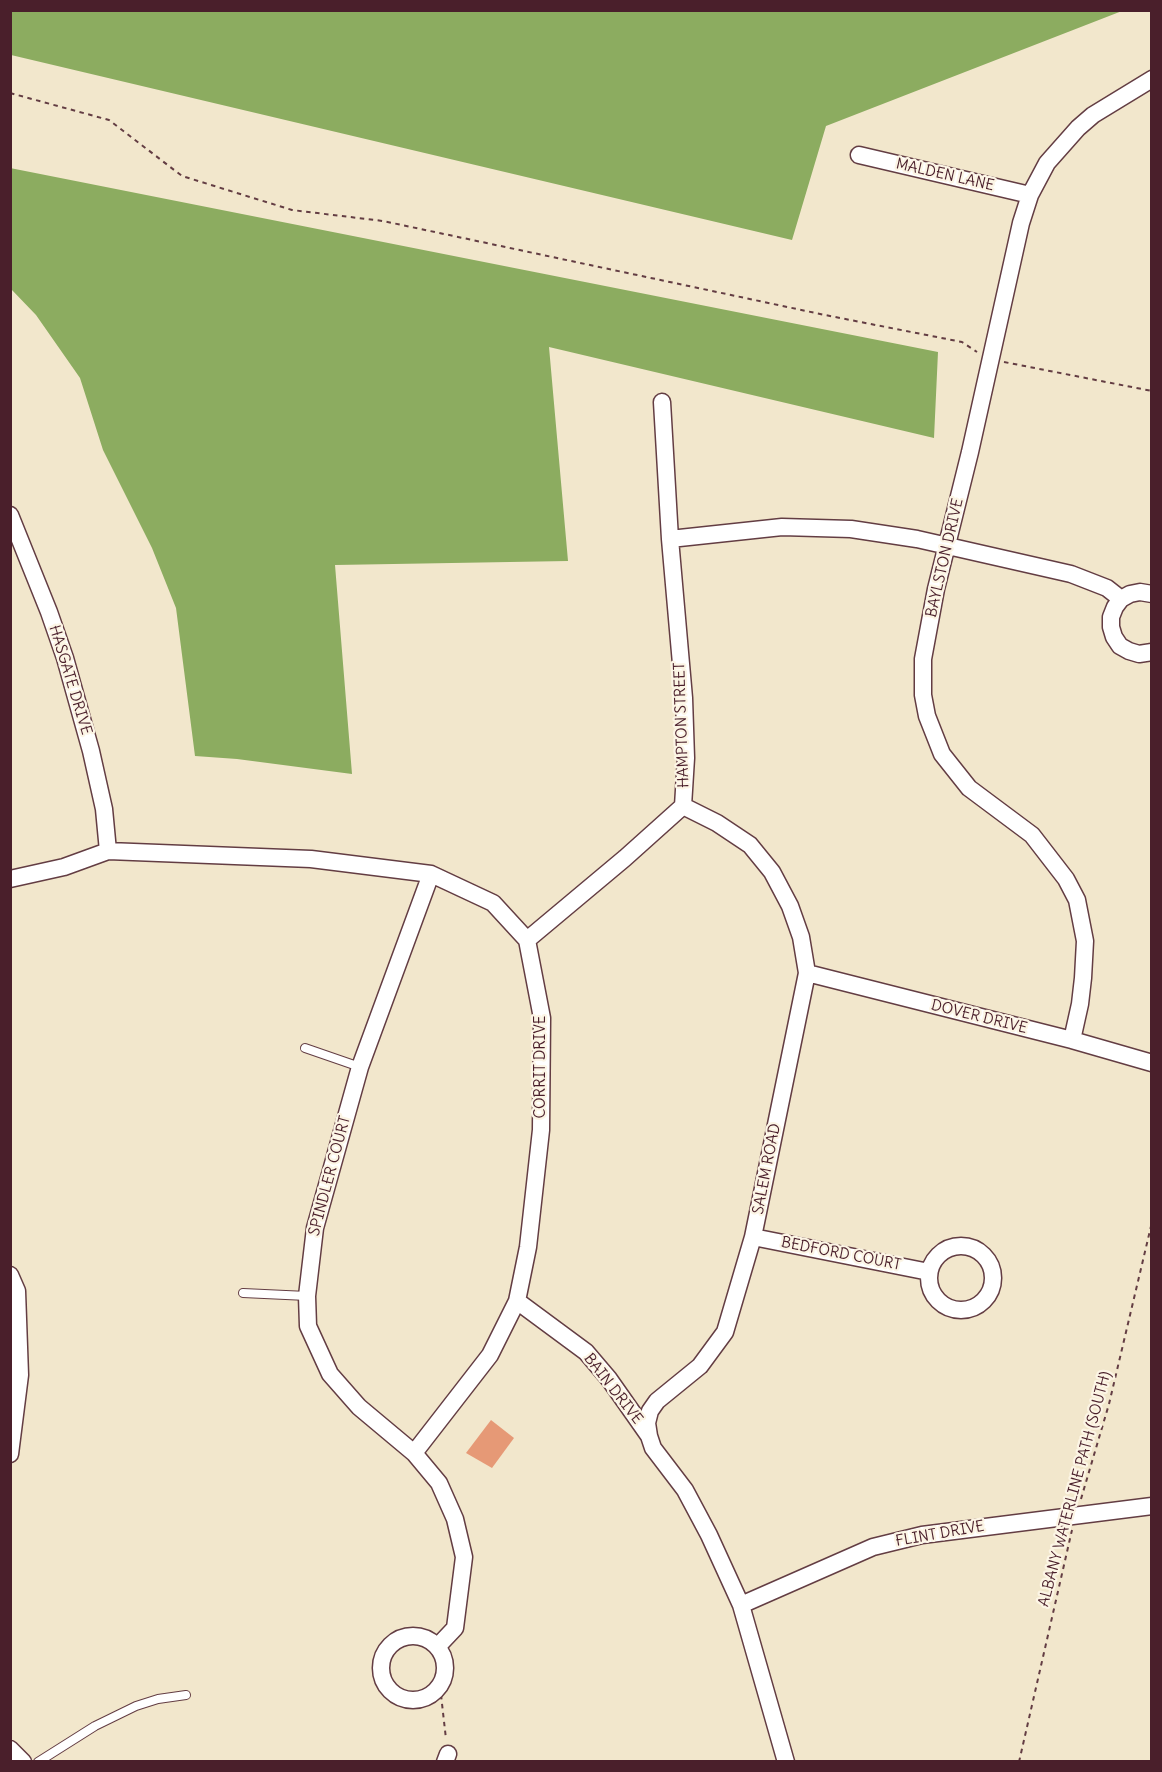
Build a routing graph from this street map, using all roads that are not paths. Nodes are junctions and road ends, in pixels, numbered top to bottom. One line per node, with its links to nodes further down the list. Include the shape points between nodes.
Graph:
1 (1152, 79): 3 (street, BAYLSTON DRIVE, via 1078,128 1047,163)
2 (859, 155): 3 (street, MALDEN LANE)
3 (1030, 195): 7 (street, BAYLSTON DRIVE)
4 (662, 402): 6 (street, HAMPTON STREET)
5 (10, 515): 12 (street, HASGATE DRIVE, via 65,658 104,809)
6 (670, 539): 7 (street, via 782,527 851,529); 11 (street, HAMPTON STREET, via 684,698 686,758)
7 (948, 546): 9 (street, via 1071,574 1107,588); 17 (street, BAYLSTON DRIVE, via 923,659 927,716 942,754 955,773 1032,835 1077,900 1085,940 1084,969)
8 (1152, 594): 9 (street, via 1140,592)
9 (1121, 599): 10 (street, via 1111,617 1114,637 1129,651)
10 (1152, 652)
11 (682, 806): 15 (street, HAMPTON STREET); 16 (street, SALEM ROAD, via 750,845 772,872 794,916)
12 (108, 851): 13 (street, via 311,859); 14 (street, via 64,867)
13 (431, 874): 15 (street, via 493,903); 20 (street, SPINDLER COURT)
14 (10, 879)
15 (527, 940): 26 (street, CORRIT DRIVE, via 542,1018 541,1130 528,1246)
16 (807, 973): 17 (street, DOVER DRIVE); 21 (street, SALEM ROAD)
17 (1072, 1040): 19 (street, DOVER DRIVE)
18 (305, 1048): 20 (lane)
19 (1152, 1063)
20 (360, 1067): 25 (street, SPINDLER COURT, via 315,1228)
21 (753, 1237): 22 (street, BEDFORD COURT); 28 (street, SALEM ROAD, via 725,1332 700,1366 657,1401 647,1424)
22 (928, 1272)
23 (10, 1275): 27 (street, via 17,1291 20,1375)
24 (243, 1293): 25 (lane)
25 (307, 1296): 29 (street, SPINDLER COURT, via 308,1326 330,1374 359,1407)
26 (517, 1301): 28 (street, BAIN DRIVE, via 586,1352); 29 (street, CORRIT DRIVE, via 490,1355)
27 (14, 1403): 30 (street)
28 (649, 1436): 32 (street, via 653,1448 685,1490)
29 (414, 1453): 33 (street, SPINDLER COURT, via 439,1484 455,1519 464,1557 455,1628)
30 (10, 1454)
31 (1152, 1506): 32 (street, FLINT DRIVE, via 922,1535 873,1547)
32 (741, 1605): 38 (street)
33 (438, 1646): 33 (street, via 420,1635 398,1638 383,1654 380,1664 385,1685 392,1693 412,1700 433,1694 445,1676 444,1656)
34 (186, 1695): 37 (lane, via 136,1706 95,1725)
35 (10, 1749): 36 (street)
36 (23, 1761)
37 (38, 1761)
38 (786, 1761)

